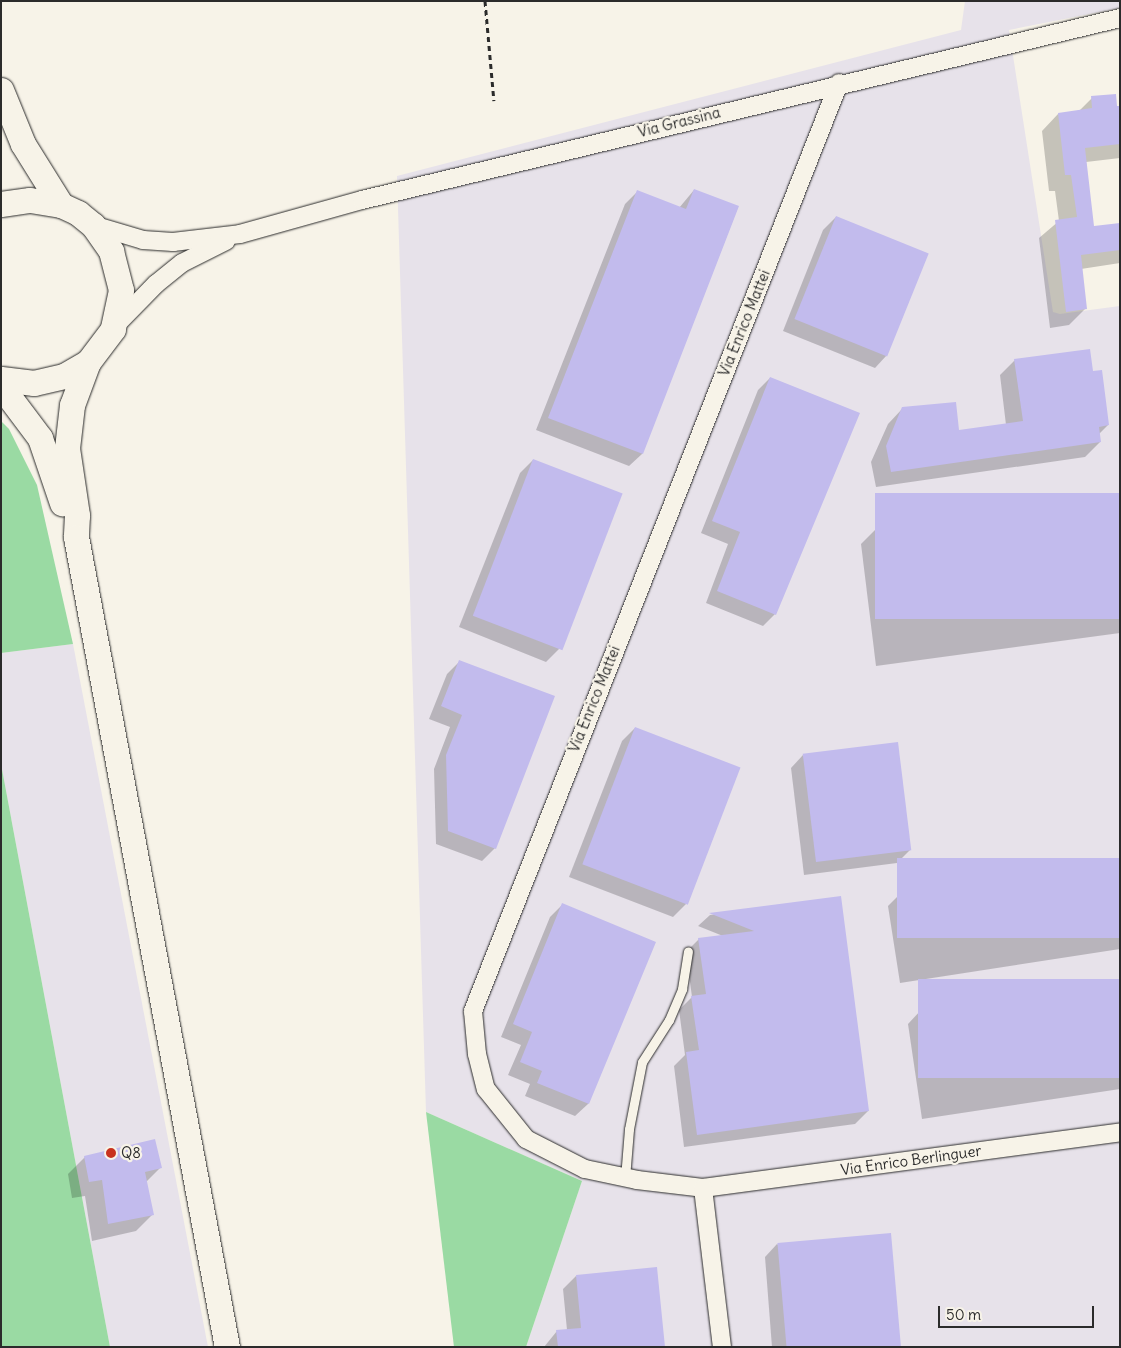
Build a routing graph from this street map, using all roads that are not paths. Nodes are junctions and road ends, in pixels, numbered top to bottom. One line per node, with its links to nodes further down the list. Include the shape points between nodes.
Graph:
1 (1120, 18): 2 (street, Via Grassina)
2 (840, 83): 7 (street, Via Grassina, via 362,200); 15 (street, Via Enrico Mattei, via 473,1011 476,1054 486,1089 505,1117 526,1139 585,1169)
3 (1, 90): 5 (main road, via 23,144)
4 (1, 204): 5 (main road, via 30,200)
5 (61, 205): 6 (main road)
6 (93, 225): 7 (street, Via Grassina, via 142,240 173,242); 8 (main road, via 111,251 118,270 121,290)
7 (240, 234): 8 (street, Via Grassina, via 182,263 156,284)
8 (113, 329): 9 (main road)
9 (88, 362): 10 (main road, via 64,376 34,383); 12 (main road, via 72,405 67,448 77,515)
10 (1, 379)
11 (1, 386): 12 (main road, via 40,438)
12 (76, 537): 17 (main road)
13 (688, 951): 15 (lane, via 682,989 670,1020 642,1062 629,1129)
14 (1120, 1132): 16 (street, Via Enrico Berlinguer)
15 (625, 1178): 16 (street, Via Enrico Mattei)
16 (703, 1188): 18 (street)
17 (227, 1347)
18 (722, 1347)

